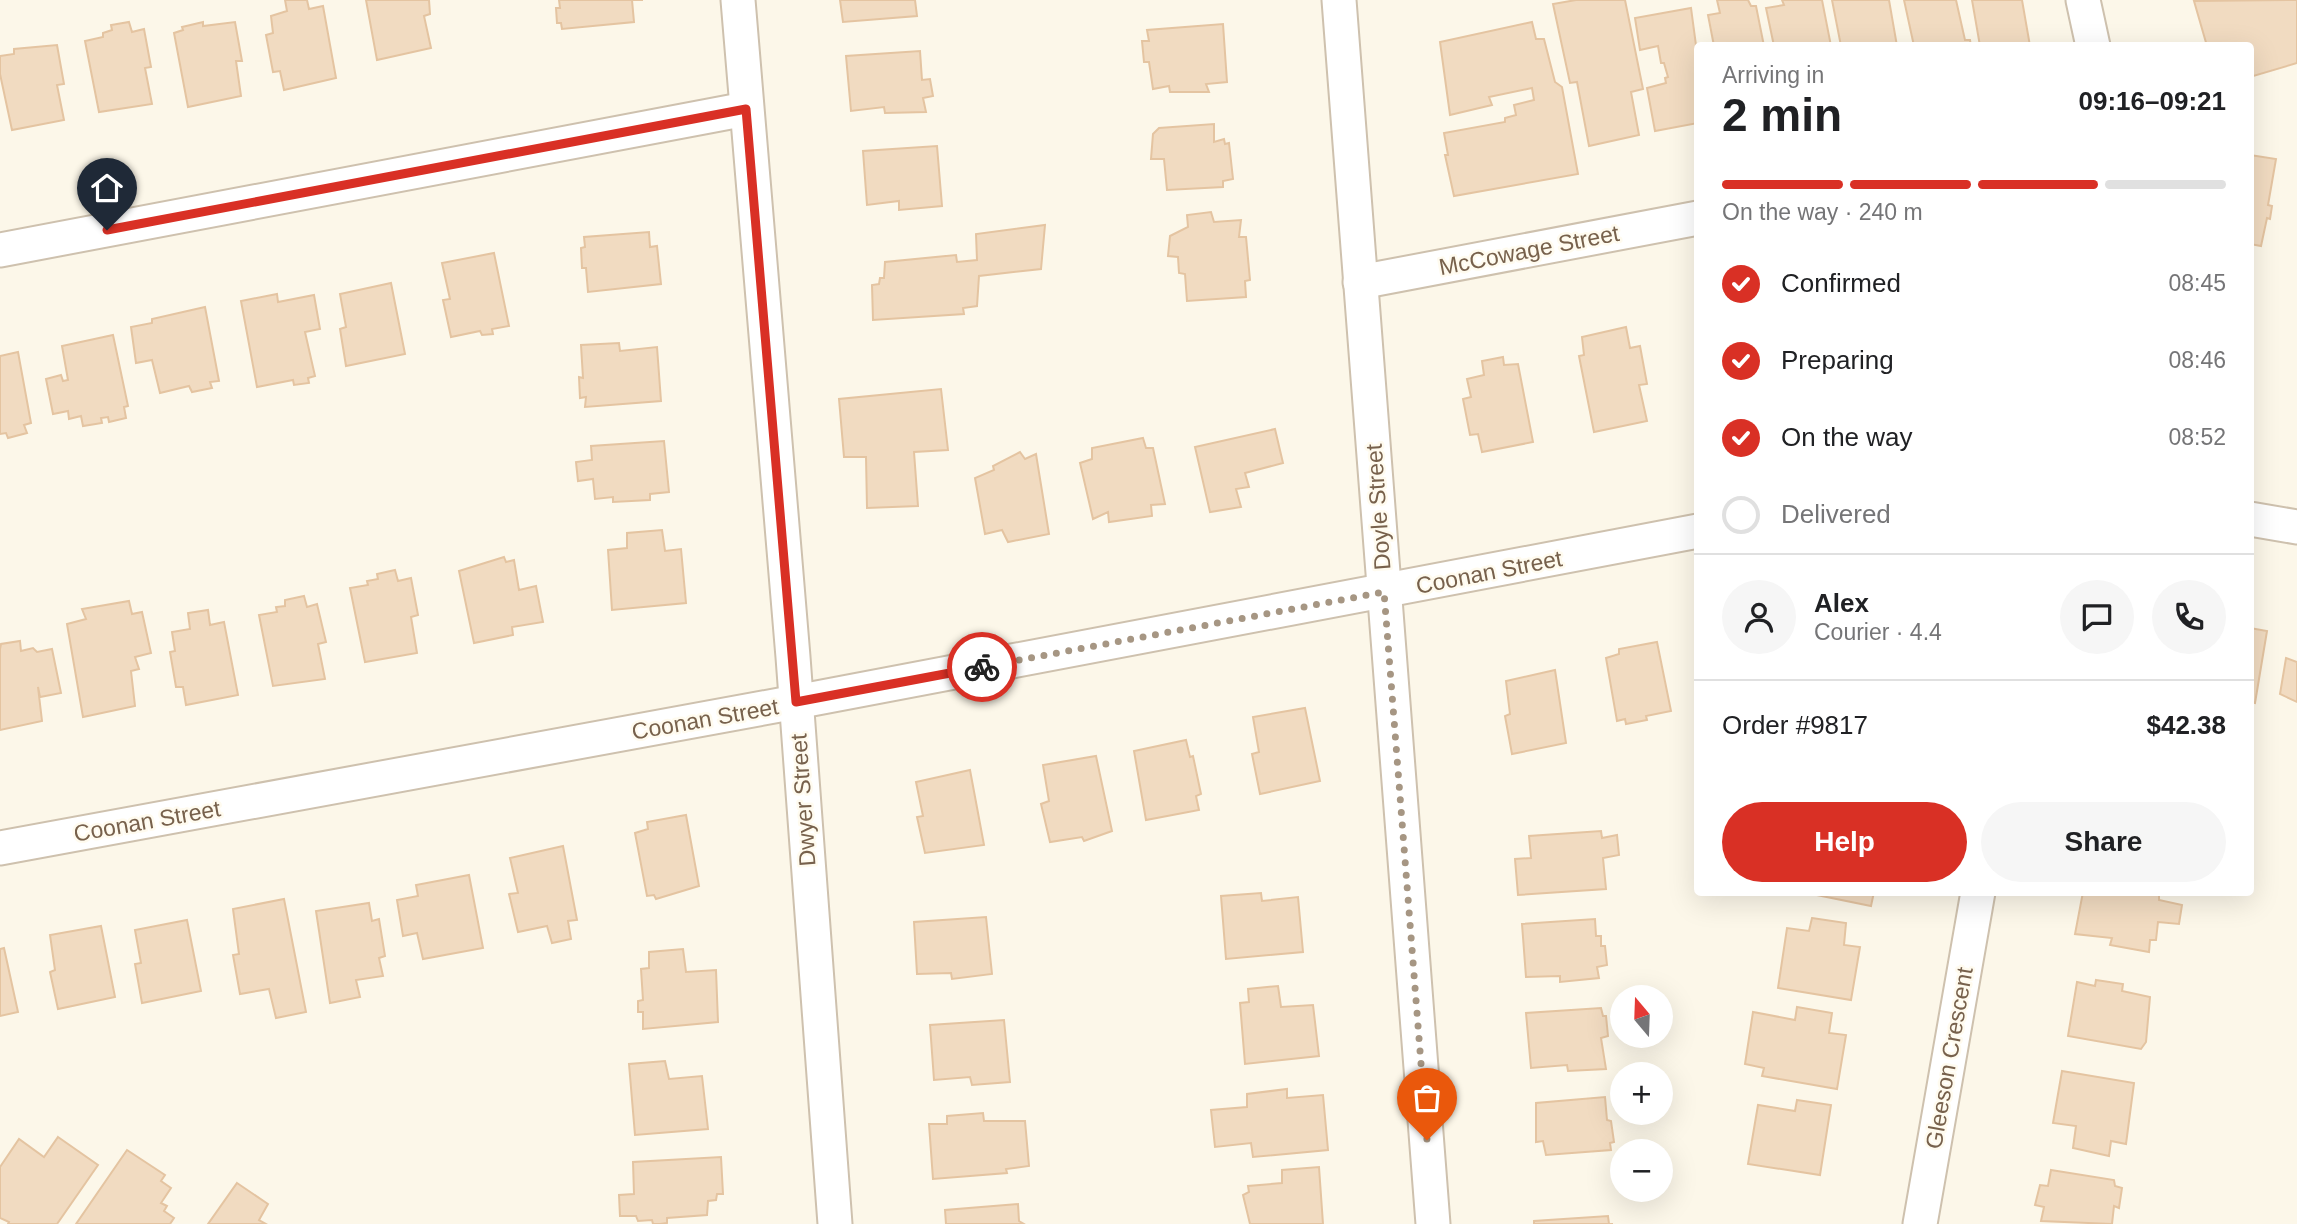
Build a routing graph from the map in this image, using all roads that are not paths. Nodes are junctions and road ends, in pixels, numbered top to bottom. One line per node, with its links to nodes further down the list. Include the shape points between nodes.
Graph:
1 (738, 0): 5 (street, Dwyer Street)
2 (1339, 0): 8 (street, Doyle Street)
3 (2083, 0): 4 (street)
4 (2092, 42)
5 (746, 109): 7 (street); 13 (street, Dwyer Street)
6 (1694, 219): 8 (street, McCowage Street)
7 (0, 250)
8 (1360, 282): 12 (street, Doyle Street)
9 (2254, 520): 10 (street)
10 (2297, 527)
11 (1694, 532): 12 (street, Coonan Street)
12 (1384, 592): 13 (street, Coonan Street); 17 (street, Doyle Street)
13 (796, 702): 14 (street, Coonan Street); 16 (street, Dwyer Street)
14 (0, 848)
15 (1977, 896): 18 (street, Gleeson Crescent)
16 (835, 1224)
17 (1433, 1224)
18 (1920, 1224)

